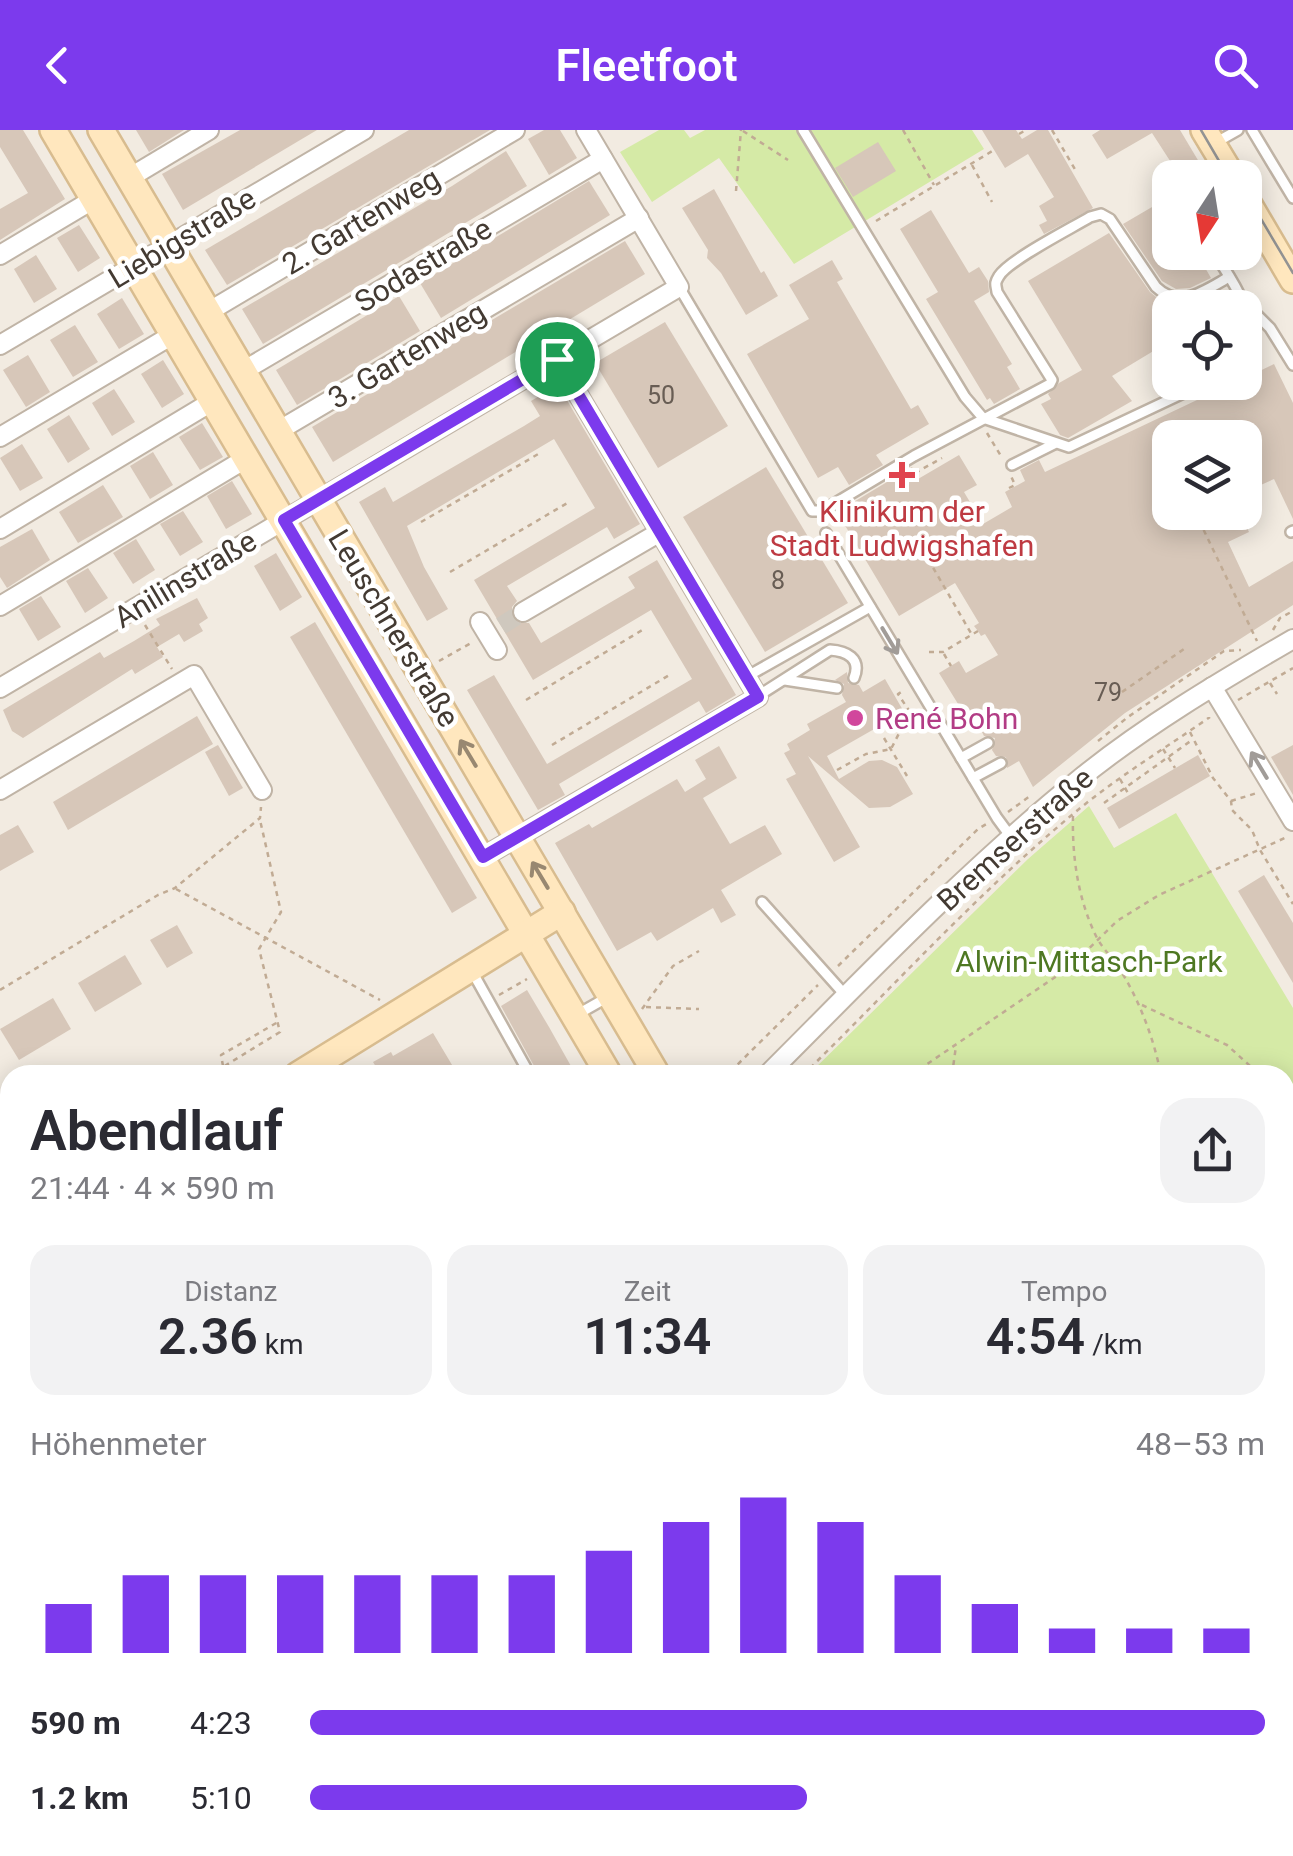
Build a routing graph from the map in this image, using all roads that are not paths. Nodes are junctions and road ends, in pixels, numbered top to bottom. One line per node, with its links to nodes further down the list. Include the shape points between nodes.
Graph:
1 (53, 130): 15 (street, Leuschnerstraße)
2 (101, 130): 13 (street, Leuschnerstraße)
3 (209, 130): 13 (street)
4 (364, 130): 18 (street, Liebigstraße)
5 (515, 130): 26 (street, 2. Gartenweg)
6 (586, 130): 11 (street)
7 (804, 130): 35 (lane)
8 (1238, 130): 10 (lane)
9 (1252, 130): 14 (lane)
10 (1209, 137): 12 (street)
11 (603, 158): 16 (street); 32 (street, Sodastraße)
12 (1222, 160)
13 (128, 178): 18 (street, Leuschnerstraße)
14 (1293, 198)
15 (94, 199): 19 (street); 20 (street, Leuschnerstraße)
16 (638, 218): 24 (street); 36 (street, 3. Gartenweg)
17 (1262, 224): 21 (street)
18 (169, 246): 20 (street, Liebigstraße); 26 (street, Leuschnerstraße)
19 (0, 255)
20 (134, 266): 28 (street, Leuschnerstraße); 29 (street, Liebigstraße)
21 (1290, 268)
22 (1225, 270): 23 (lane)
23 (1229, 277): 25 (lane); 35 (lane, via 1195,296 1166,296 1110,218 1090,217 1001,272 997,292 1052,380)
24 (679, 286): 30 (street, Anilinstraße); 35 (lane, via 812,511)
25 (1237, 290)
26 (208, 312): 32 (street, Leuschnerstraße)
27 (1262, 320): 31 (lane)
28 (174, 334): 34 (street, Leuschnerstraße); 37 (street)
29 (0, 345)
30 (557, 359): 41 (street, Anilinstraße); 44 (street)
31 (1293, 365)
32 (243, 371): 36 (street, Leuschnerstraße)
33 (1169, 400): 38 (lane, via 1069,447)
34 (213, 401): 39 (street, Leuschnerstraße); 43 (street)
35 (984, 418): 38 (lane)
36 (278, 431): 41 (street, Leuschnerstraße)
37 (0, 436)
38 (1054, 444): 40 (lane)
39 (247, 458): 42 (street, Leuschnerstraße); 46 (street)
40 (1012, 465)
41 (319, 500): 42 (street, Anilinstraße); 64 (street, Leuschnerstraße, one-way to 41)
42 (284, 520): 54 (street, Anilinstraße); 66 (street, Leuschnerstraße)
43 (0, 529)
44 (660, 532): 48 (street); 50 (street)
45 (826, 533): 47 (lane)
46 (0, 606)
47 (870, 607): 50 (lane); 58 (lane, one-way to 58)
48 (523, 612)
49 (1293, 639): 53 (street, Bremserstraße)
50 (746, 678): 56 (street)
51 (854, 678): 52 (lane, via 854,658 830,650)
52 (785, 680): 55 (lane); 56 (lane)
53 (1212, 686): 63 (street, one-way to 53); 65 (street, Bremserstraße, via 1088,772)
54 (0, 688)
55 (837, 688)
56 (758, 697): 64 (street)
57 (988, 742): 58 (lane)
58 (961, 758): 60 (lane)
59 (1000, 763): 60 (lane)
60 (973, 778): 65 (lane)
61 (0, 790): 62 (street, via 194,676)
62 (262, 790)
63 (1293, 821)
64 (518, 837): 66 (street); 68 (street, Leuschnerstraße, one-way to 64)
65 (1011, 837): 72 (street, Bremserstraße)
66 (483, 857): 69 (street, Leuschnerstraße)
67 (762, 902): 72 (lane)
68 (562, 912): 69 (street); 71 (street, Leuschnerstraße)
69 (527, 932): 70 (street); 73 (street, Leuschnerstraße)
70 (469, 967): 74 (street); 75 (lane)
71 (610, 996): 73 (lane); 77 (street, Leuschnerstraße)
72 (846, 996): 78 (street, Bremserstraße)
73 (576, 1015): 76 (street, Leuschnerstraße)
74 (314, 1065)
75 (524, 1065)
76 (604, 1065)
77 (651, 1065)
78 (777, 1065)

